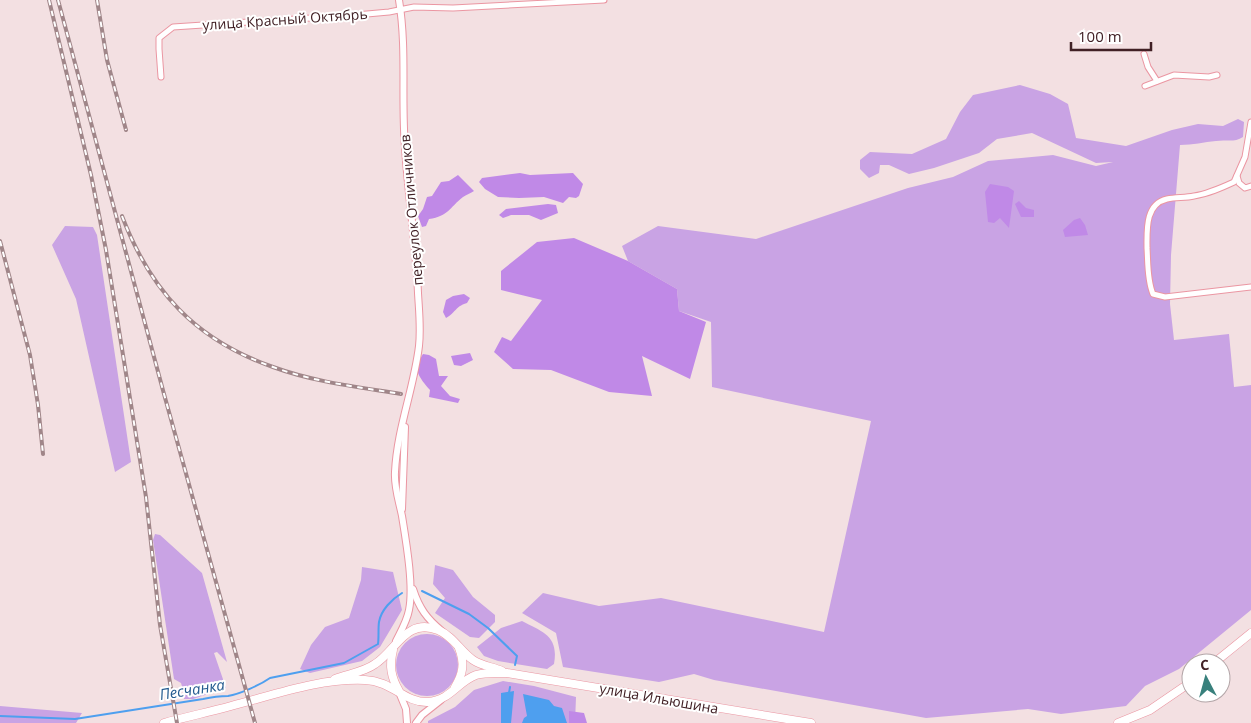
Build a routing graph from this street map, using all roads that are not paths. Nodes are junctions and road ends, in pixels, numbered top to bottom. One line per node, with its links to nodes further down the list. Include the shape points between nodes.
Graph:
1 (398, 0): 3 (main road, переулок Отличников)
2 (604, 0): 3 (street, улица Красный Октябрь)
3 (400, 10): 6 (street, улица Красный Октябрь, via 356,16 173,27 159,38); 13 (main road, переулок Отличников, via 404,53 404,139 420,316 419,348 404,418 401,516)
4 (1144, 54): 7 (street)
5 (1217, 75): 7 (street, via 1174,74)
6 (161, 77)
7 (1157, 81): 8 (street)
8 (1145, 86)
9 (1251, 122): 10 (street, via 1245,157)
10 (1237, 176): 11 (street, via 1245,188); 12 (street, via 1234,182 1213,191 1164,199 1151,210 1147,240 1150,286 1153,294 1165,297)
11 (1251, 186)
12 (1251, 287)
13 (410, 578): 15 (main road, via 421,609); 16 (main road, via 410,608)
14 (1251, 633): 18 (highway)
15 (446, 634): 16 (highway, via 432,628 418,628 404,634); 17 (highway)
16 (395, 645): 20 (highway, via 370,668); 22 (highway, via 391,672)
17 (459, 647): 19 (highway, via 476,662); 23 (highway, via 463,670)
18 (1226, 653)
19 (507, 673): 23 (highway, via 476,675); 28 (highway, улица Ильюшина)
20 (325, 682): 22 (highway, via 372,680); 25 (highway)
21 (1181, 689): 29 (highway, via 1150,710)
22 (399, 691): 24 (highway, via 421,702); 26 (main road)
23 (452, 693): 24 (highway)
24 (444, 698): 27 (main road)
25 (164, 723)
26 (407, 723)
27 (416, 723)
28 (811, 723)
29 (1118, 723)

